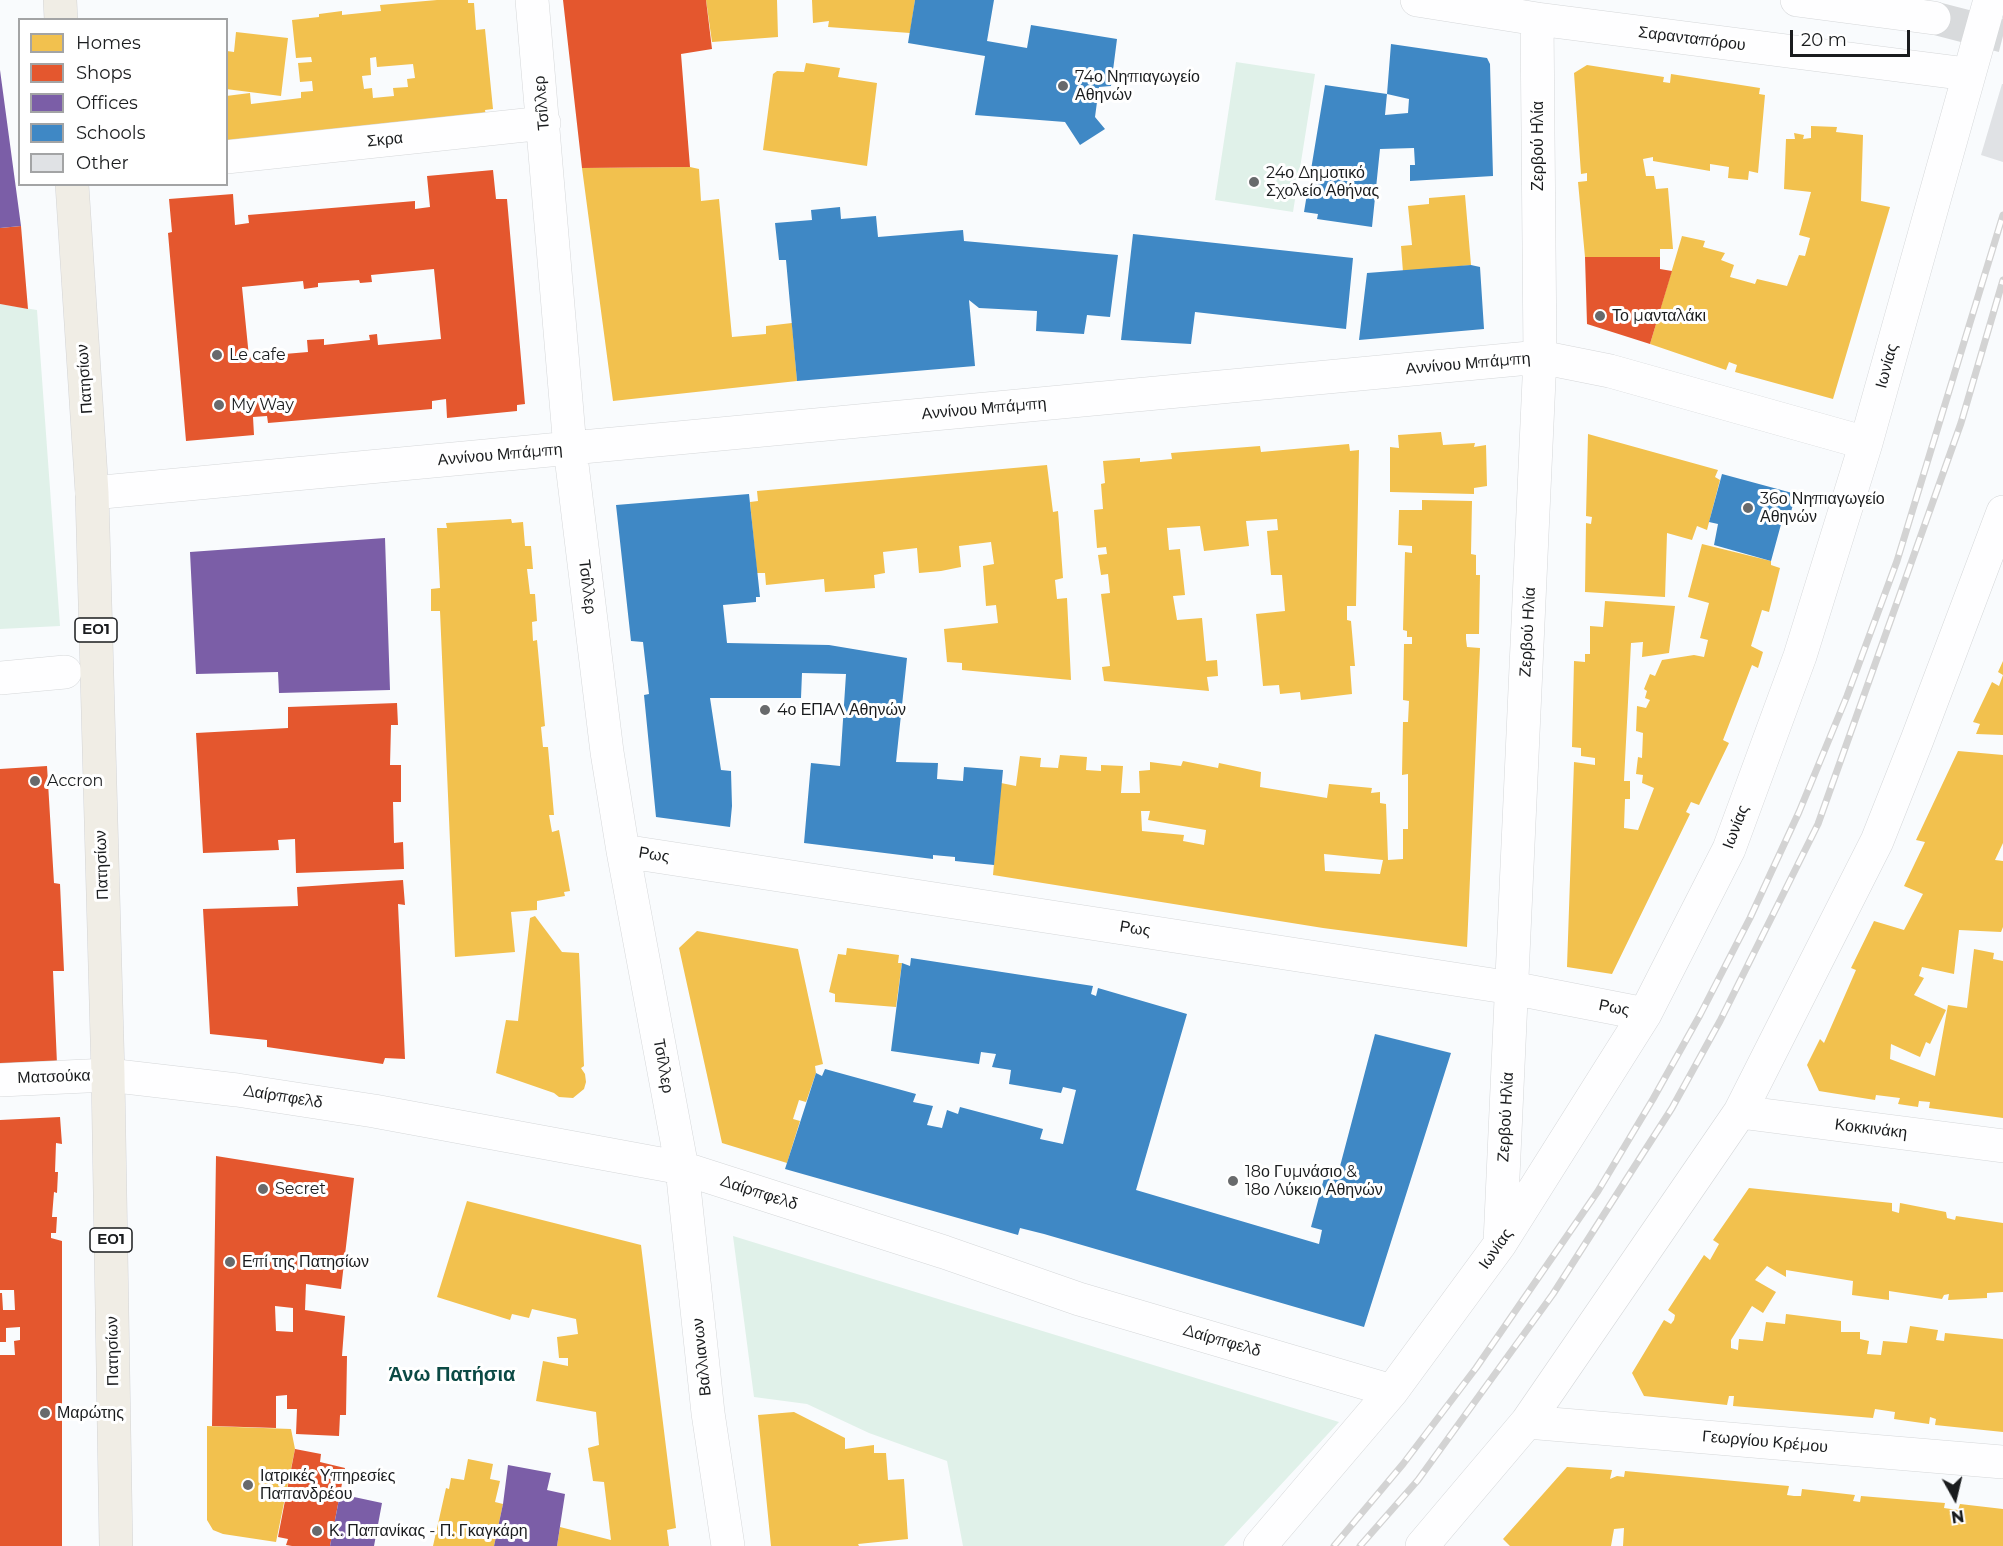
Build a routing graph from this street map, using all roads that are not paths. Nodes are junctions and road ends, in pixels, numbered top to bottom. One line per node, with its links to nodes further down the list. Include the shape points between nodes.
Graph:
1 (60, 0): 6 (main road)
2 (532, 0): 10 (street, Τσίλλερ)
3 (1417, 0): 8 (street, Σαρανταπόρου)
4 (1797, 0): 7 (street)
5 (1990, 0): 9 (street, Ιωνίας)
6 (61, 18)
7 (1934, 18)
8 (1537, 19): 9 (street, Σαρανταπόρου); 13 (street, Ζερβού Ηλία)
9 (1967, 74): 14 (street, Ιωνίας)
10 (544, 123): 11 (street, Σκρα); 15 (street, Τσίλλερ)
11 (228, 157)
12 (72, 186): 16 (main road, Πατησίων / ΕΟ1)
13 (1540, 357): 14 (street, Αννίνου Μπάμπη, via 1610,371); 15 (street, Αννίνου Μπάμπη); 21 (street, Ζερβού Ηλία)
14 (1866, 443): 22 (street, Ιωνίας, via 1800,656 1729,849)
15 (570, 448): 16 (street, Αννίνου Μπάμπη); 20 (street, Τσίλλερ, via 607,752)
16 (92, 493): 23 (main road, Πατησίων / ΕΟ1)
17 (2003, 512): 25 (street, via 1876,841)
18 (65, 672): 19 (street)
19 (0, 678)
20 (623, 850): 21 (street, Ρως); 27 (street, Τσίλλερ)
21 (1512, 987): 22 (street, Ρως); 28 (street, Ζερβού Ηλία)
22 (1645, 1014): 28 (street, Ιωνίας)
23 (108, 1075): 24 (street, Ματσούκα); 27 (street, Δαίρπφελδ, via 374,1111); 32 (main road, Πατησίων / ΕΟ1)
24 (0, 1080)
25 (1740, 1112): 26 (street, Κοκκινάκη); 30 (street)
26 (2003, 1146)
27 (682, 1168): 29 (street, Δαίρπφελδ, via 1079,1299); 33 (street, Βαλλιανων, via 708,1413)
28 (1500, 1244): 29 (street, Ιωνίας)
29 (1392, 1391): 34 (street, Ιωνίας)
30 (1527, 1422): 31 (street, Γεωργίου Κρέμου); 35 (street)
31 (2003, 1462)
32 (120, 1545)
33 (728, 1546)
34 (1260, 1546)
35 (1422, 1546)

